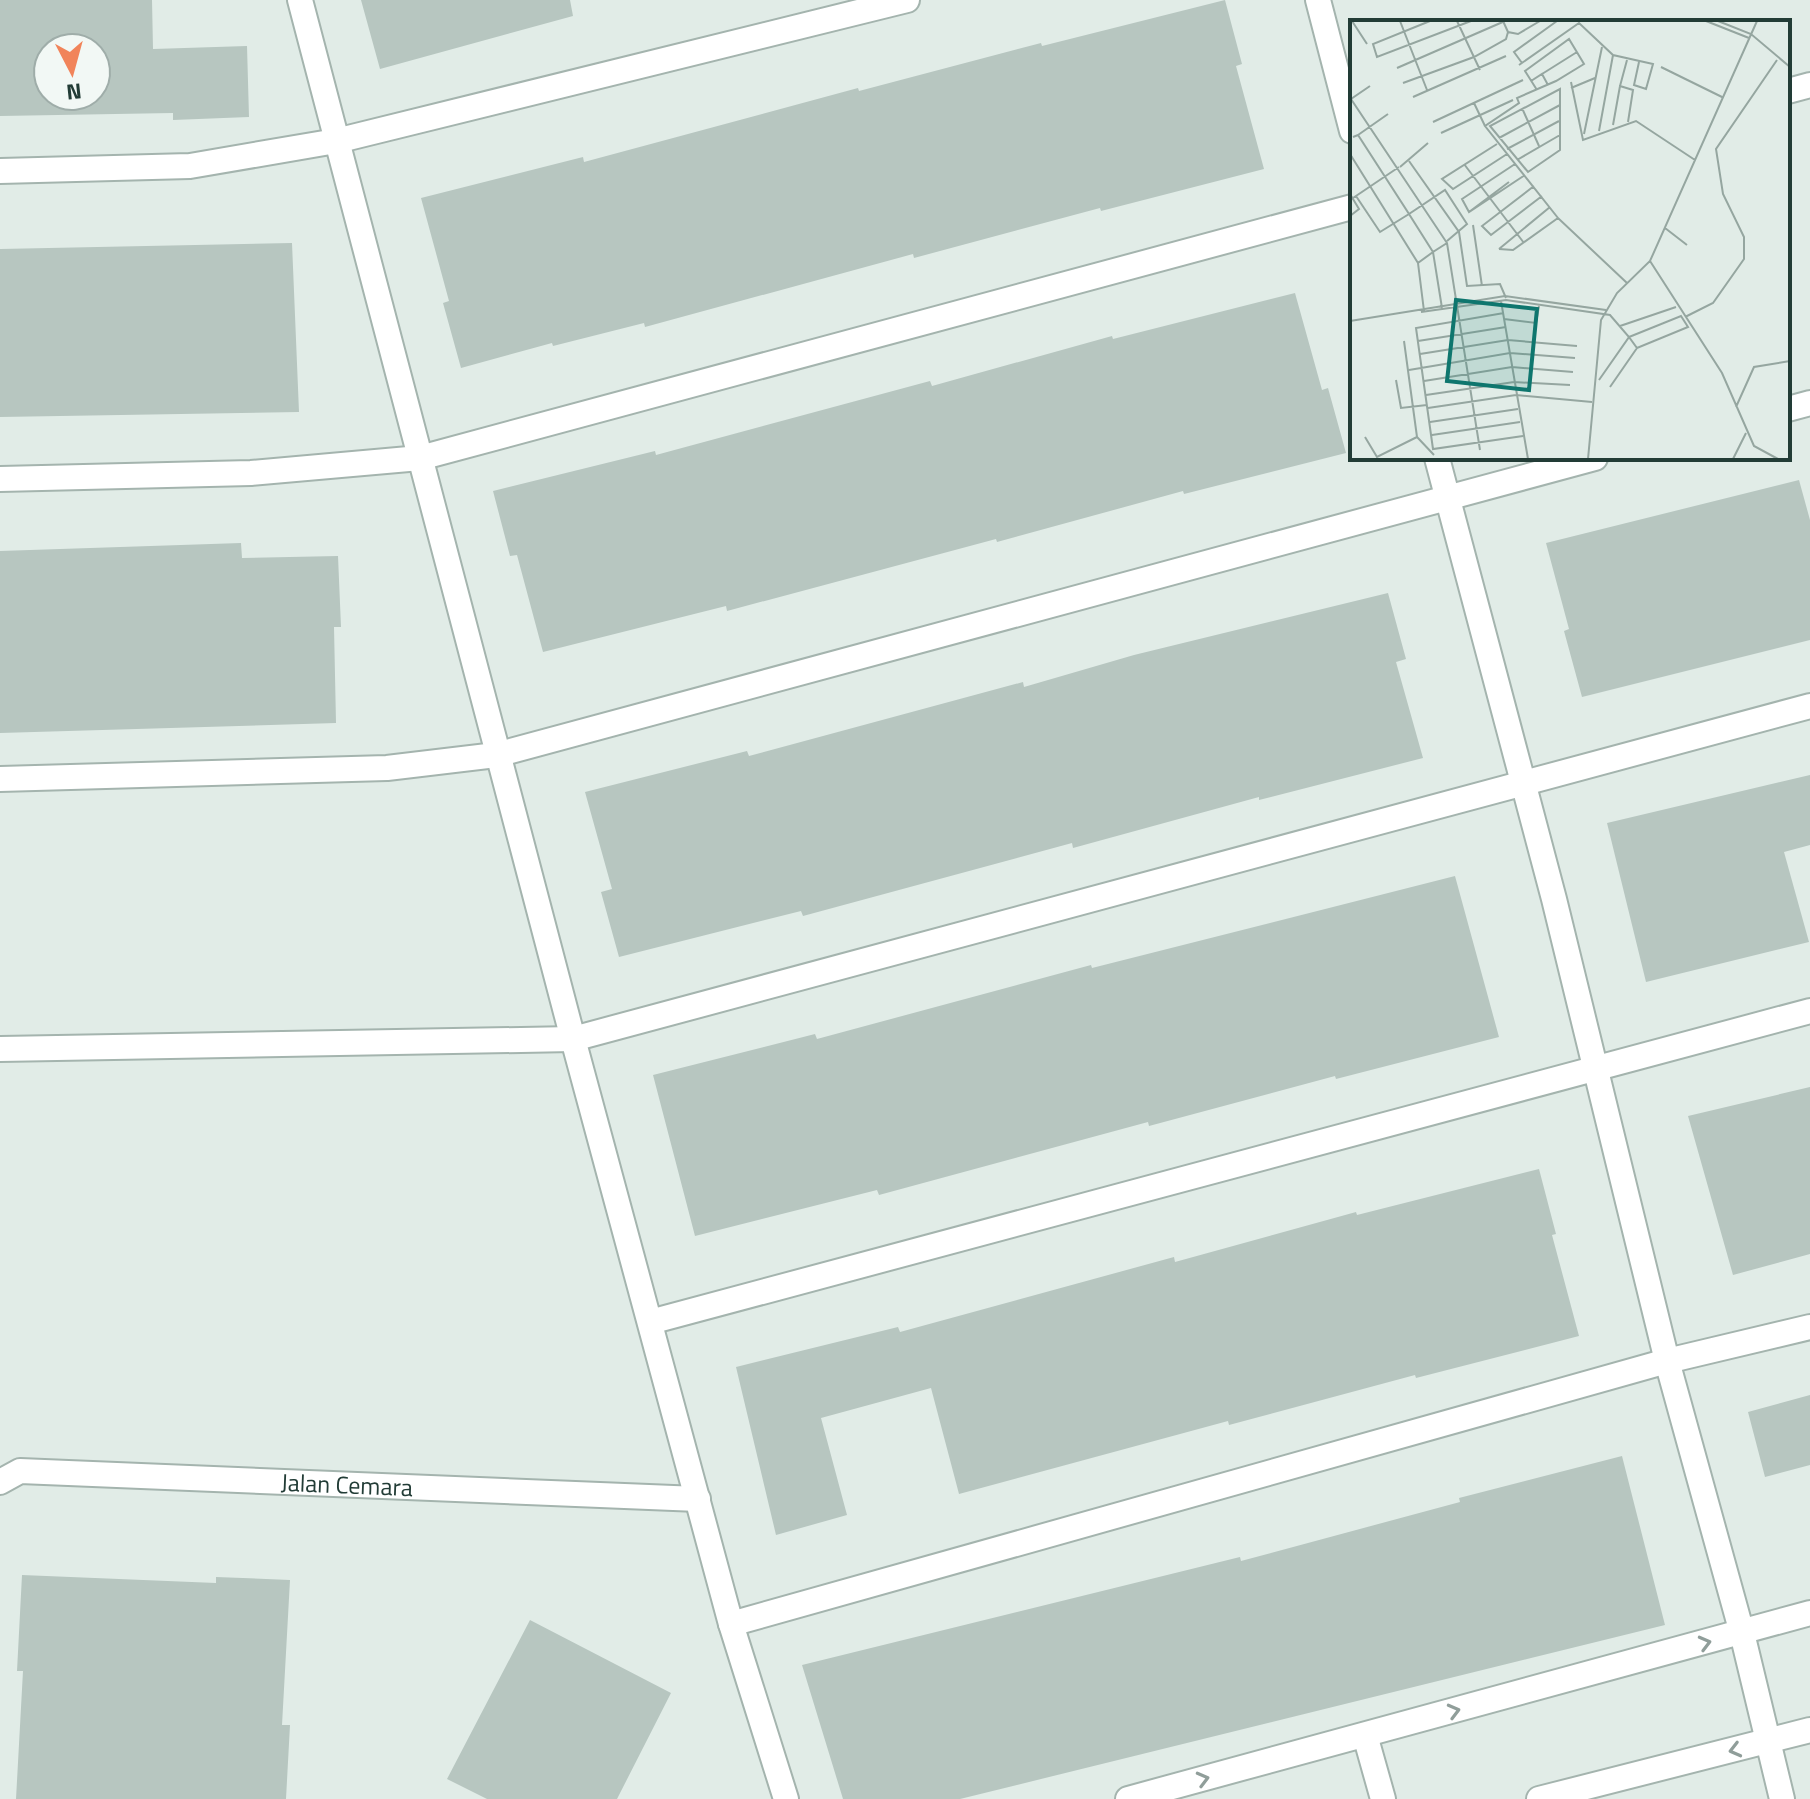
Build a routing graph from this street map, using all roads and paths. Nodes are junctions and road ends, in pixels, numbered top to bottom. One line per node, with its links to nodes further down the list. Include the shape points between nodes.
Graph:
1 (300, 0): 7 (street)
2 (907, 0): 7 (street)
3 (1318, 0): 6 (street)
4 (1810, 85): 5 (street)
5 (1790, 90)
6 (1350, 123)
7 (336, 141): 8 (street, via 190,166); 12 (street)
8 (0, 171)
9 (1350, 208): 12 (street)
10 (1810, 403): 11 (street)
11 (1790, 408)
12 (420, 458): 15 (street, via 251,473); 18 (street)
13 (1438, 460): 16 (street)
14 (1587, 460): 16 (street)
15 (0, 479)
16 (1447, 496): 18 (street); 20 (street)
17 (1810, 706): 20 (street)
18 (496, 755): 19 (street, via 387,768); 22 (street)
19 (0, 779)
20 (1523, 782): 22 (street); 24 (street)
21 (1810, 1011): 24 (street)
22 (573, 1039): 23 (street); 25 (street)
23 (0, 1049)
24 (1596, 1069): 25 (street); 27 (street)
25 (650, 1322): 29 (street)
26 (1810, 1327): 27 (street)
27 (1667, 1361): 31 (street); 32 (street)
28 (0, 1482): 29 (street, Jalan Cemara, via 20,1471)
29 (698, 1499): 31 (street)
30 (1810, 1613): 32 (street)
31 (731, 1624): 36 (street)
32 (1742, 1633): 34 (street, one-way to 32); 35 (street)
33 (1810, 1730): 35 (street)
34 (1365, 1735): 37 (street, one-way to 34); 38 (street)
35 (1766, 1742): 39 (street, one-way to 39); 40 (street)
36 (786, 1799)
37 (1128, 1799)
38 (1383, 1799)
39 (1539, 1799)
40 (1782, 1799)

